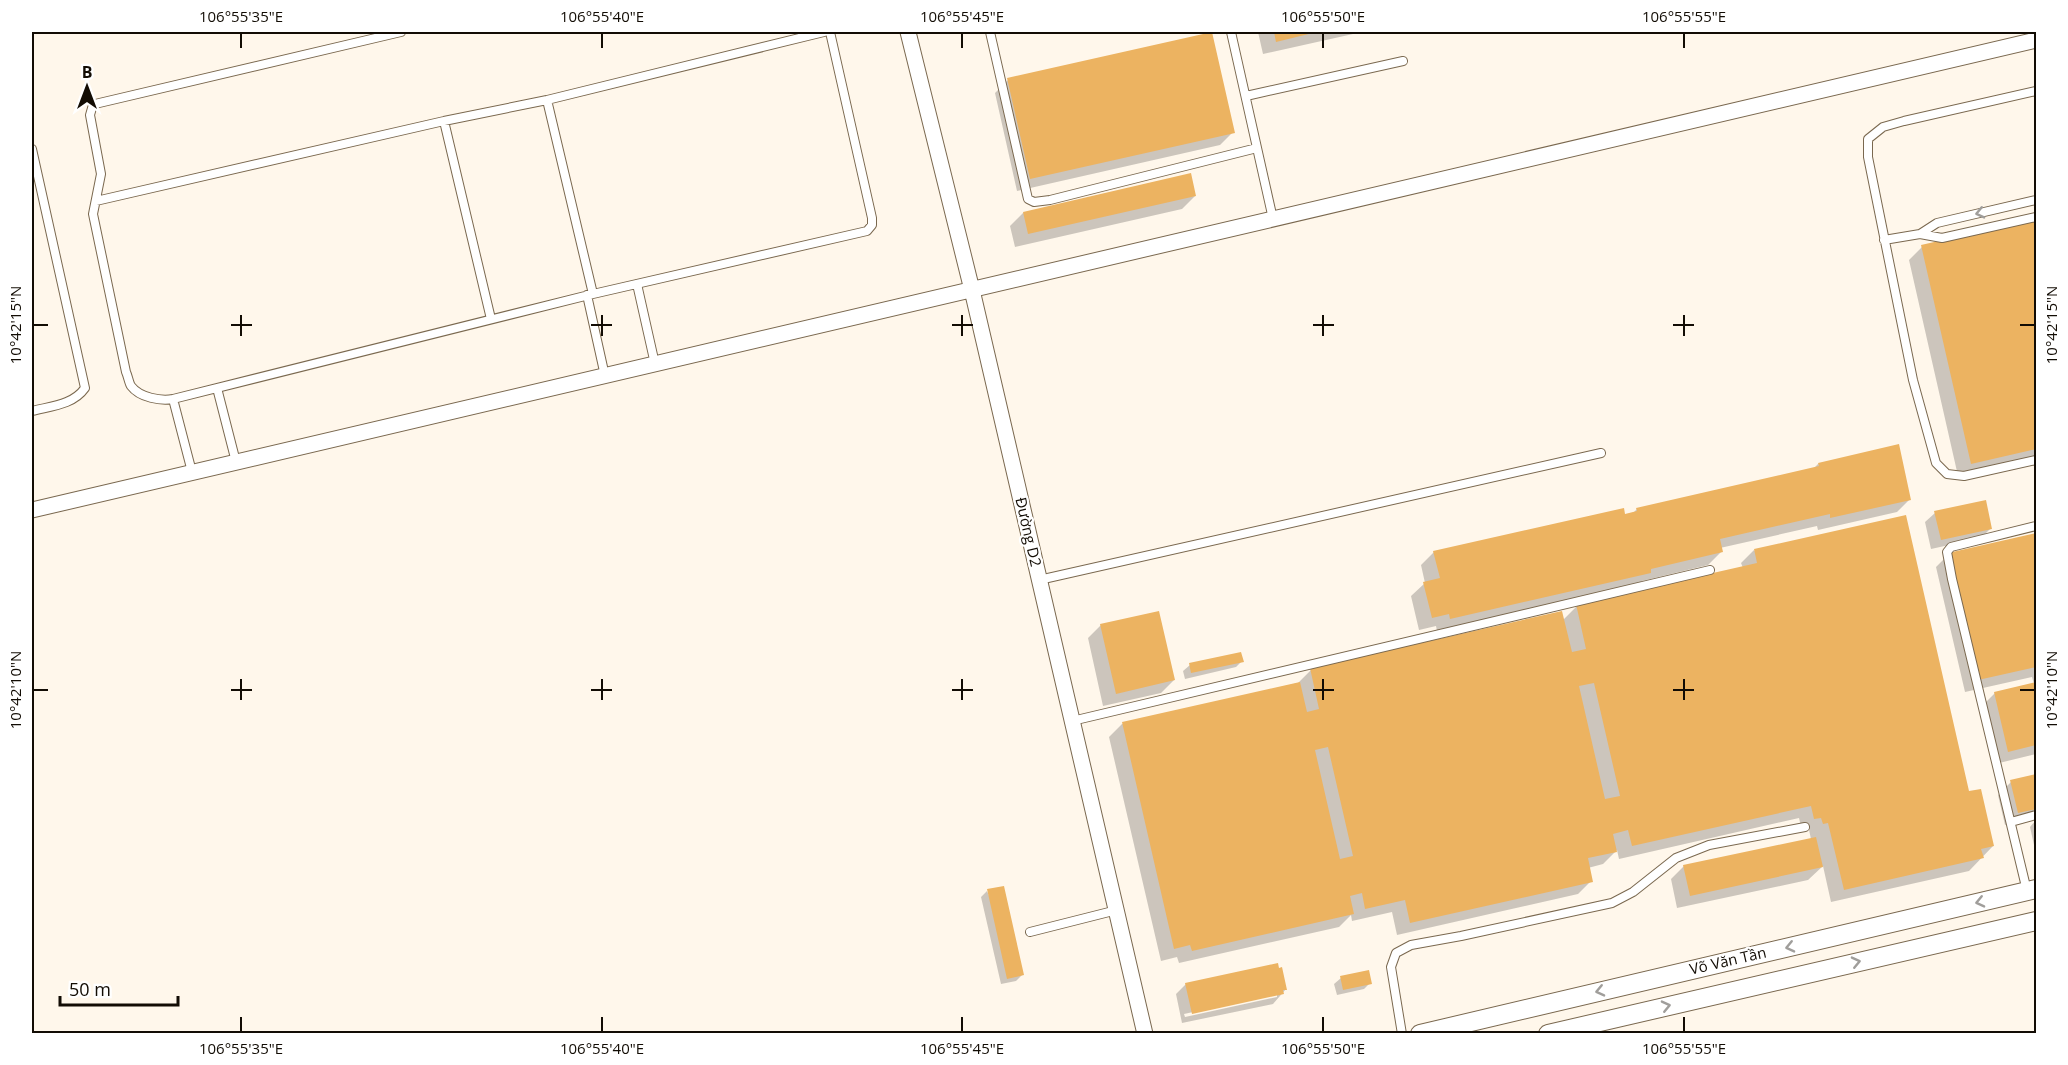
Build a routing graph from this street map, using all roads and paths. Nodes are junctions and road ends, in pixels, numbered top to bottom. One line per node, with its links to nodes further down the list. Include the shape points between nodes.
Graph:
1 (401, 32): 16 (lane, via 95,104 90,115 102,174)
2 (824, 32): 11 (lane)
3 (830, 32): 21 (lane, via 872,225 859,234)
4 (908, 32): 22 (street, Đường D2)
5 (990, 32): 13 (lane, via 1029,199 1034,202)
6 (1231, 32): 10 (lane)
7 (2037, 40): 18 (street)
8 (1403, 61): 10 (lane)
9 (2037, 91): 20 (lane, via 1882,127 1868,139)
10 (1246, 96): 13 (lane)
11 (547, 100): 12 (lane); 23 (lane)
12 (444, 121): 16 (lane); 24 (lane)
13 (1257, 148): 18 (lane)
14 (32, 149): 29 (lane, via 85,388 72,401)
15 (2037, 200): 19 (lane, one-way to 19, via 1937,223)
16 (96, 201): 28 (lane, via 93,214 131,386 161,401)
17 (2037, 217): 19 (lane, via 1942,238)
18 (1273, 219): 22 (street)
19 (1920, 234): 20 (lane)
20 (1884, 240): 31 (lane, via 1913,380 1936,463 1947,474 1964,476)
21 (637, 284): 23 (lane); 25 (lane)
22 (972, 290): 25 (street); 37 (street, Đường D2)
23 (590, 294): 24 (lane); 26 (lane)
24 (491, 319): 27 (lane)
25 (655, 364): 26 (street)
26 (605, 376): 32 (street)
27 (217, 388): 28 (lane); 32 (lane)
28 (173, 399): 33 (lane)
29 (32, 411)
30 (1601, 453): 37 (lane)
31 (2037, 460)
32 (236, 462): 33 (street)
33 (192, 472): 34 (street)
34 (32, 510)
35 (2037, 526): 40 (lane, via 1951,547 1947,552)
36 (1710, 570): 38 (lane)
37 (1039, 580): 38 (street, Đường D2)
38 (1072, 721): 43 (street, Đường D2)
39 (2037, 815): 40 (lane)
40 (2011, 822): 42 (lane)
41 (1805, 827): 48 (lane, via 1709,845 1676,858 1633,892 1612,903 1411,945 1396,953 1391,967)
42 (2032, 890): 49 (street, Võ Văn Tần, one-way to 49)
43 (1116, 910): 45 (lane); 47 (street, Đường D2)
44 (2037, 921): 46 (street, Võ Văn Tần, one-way to 44)
45 (1029, 932)
46 (1558, 1032)
47 (1145, 1034)
48 (1402, 1034)
49 (1420, 1034)

